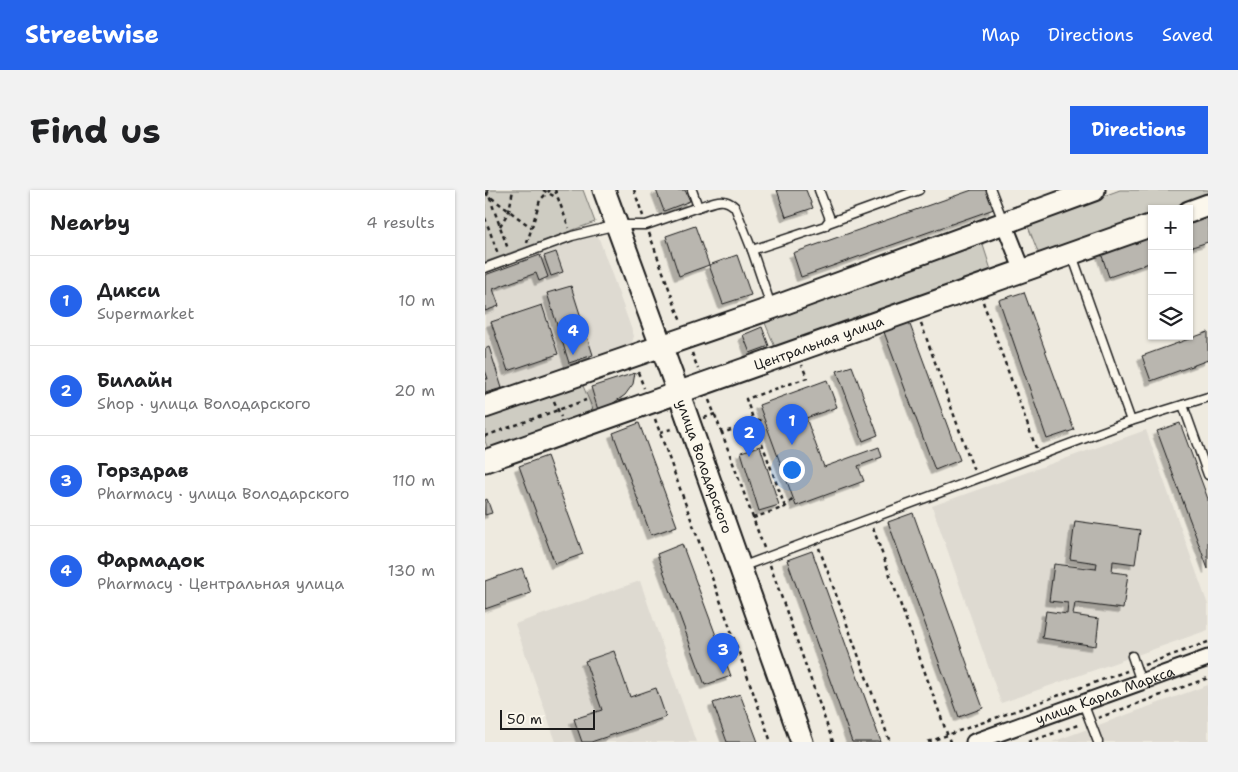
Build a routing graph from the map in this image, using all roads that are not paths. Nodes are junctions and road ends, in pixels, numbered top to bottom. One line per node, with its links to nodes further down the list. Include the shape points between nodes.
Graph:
1 (604, 190): 12 (street, улица Володарского)
2 (692, 190): 8 (lane)
3 (819, 190): 10 (lane)
4 (991, 190): 11 (lane)
5 (1094, 190): 11 (street)
6 (915, 191): 10 (lane)
7 (1208, 205): 9 (street)
8 (698, 207): 12 (lane, via 646,225); 14 (lane, via 730,201)
9 (1193, 211)
10 (828, 223): 14 (lane)
11 (1004, 223): 17 (street); 18 (street)
12 (617, 225): 16 (lane, via 572,236); 19 (street, улица Володарского)
13 (1148, 226): 15 (street, Центральная улица)
14 (752, 250): 18 (lane)
15 (1071, 254): 17 (street, Центральная улица); 24 (lane)
16 (485, 268)
17 (1023, 271): 20 (street, Центральная улица)
18 (772, 308): 19 (street)
19 (661, 346): 20 (street, улица Володарского); 23 (street)
20 (678, 392): 25 (street, Центральная улица); 27 (street, улица Володарского)
21 (1208, 397): 22 (lane)
22 (1183, 405): 24 (lane); 26 (lane)
23 (485, 407)
24 (1131, 422): 27 (lane)
25 (485, 461)
26 (1208, 475)
27 (739, 568): 32 (street, улица Володарского)
28 (1133, 656): 30 (lane)
29 (1208, 658): 30 (street, улица Карла Маркса)
30 (1141, 682): 31 (street, улица Карла Маркса)
31 (1083, 703): 33 (street, улица Карла Маркса); 34 (lane)
32 (802, 742)
33 (973, 742)
34 (1098, 742)

